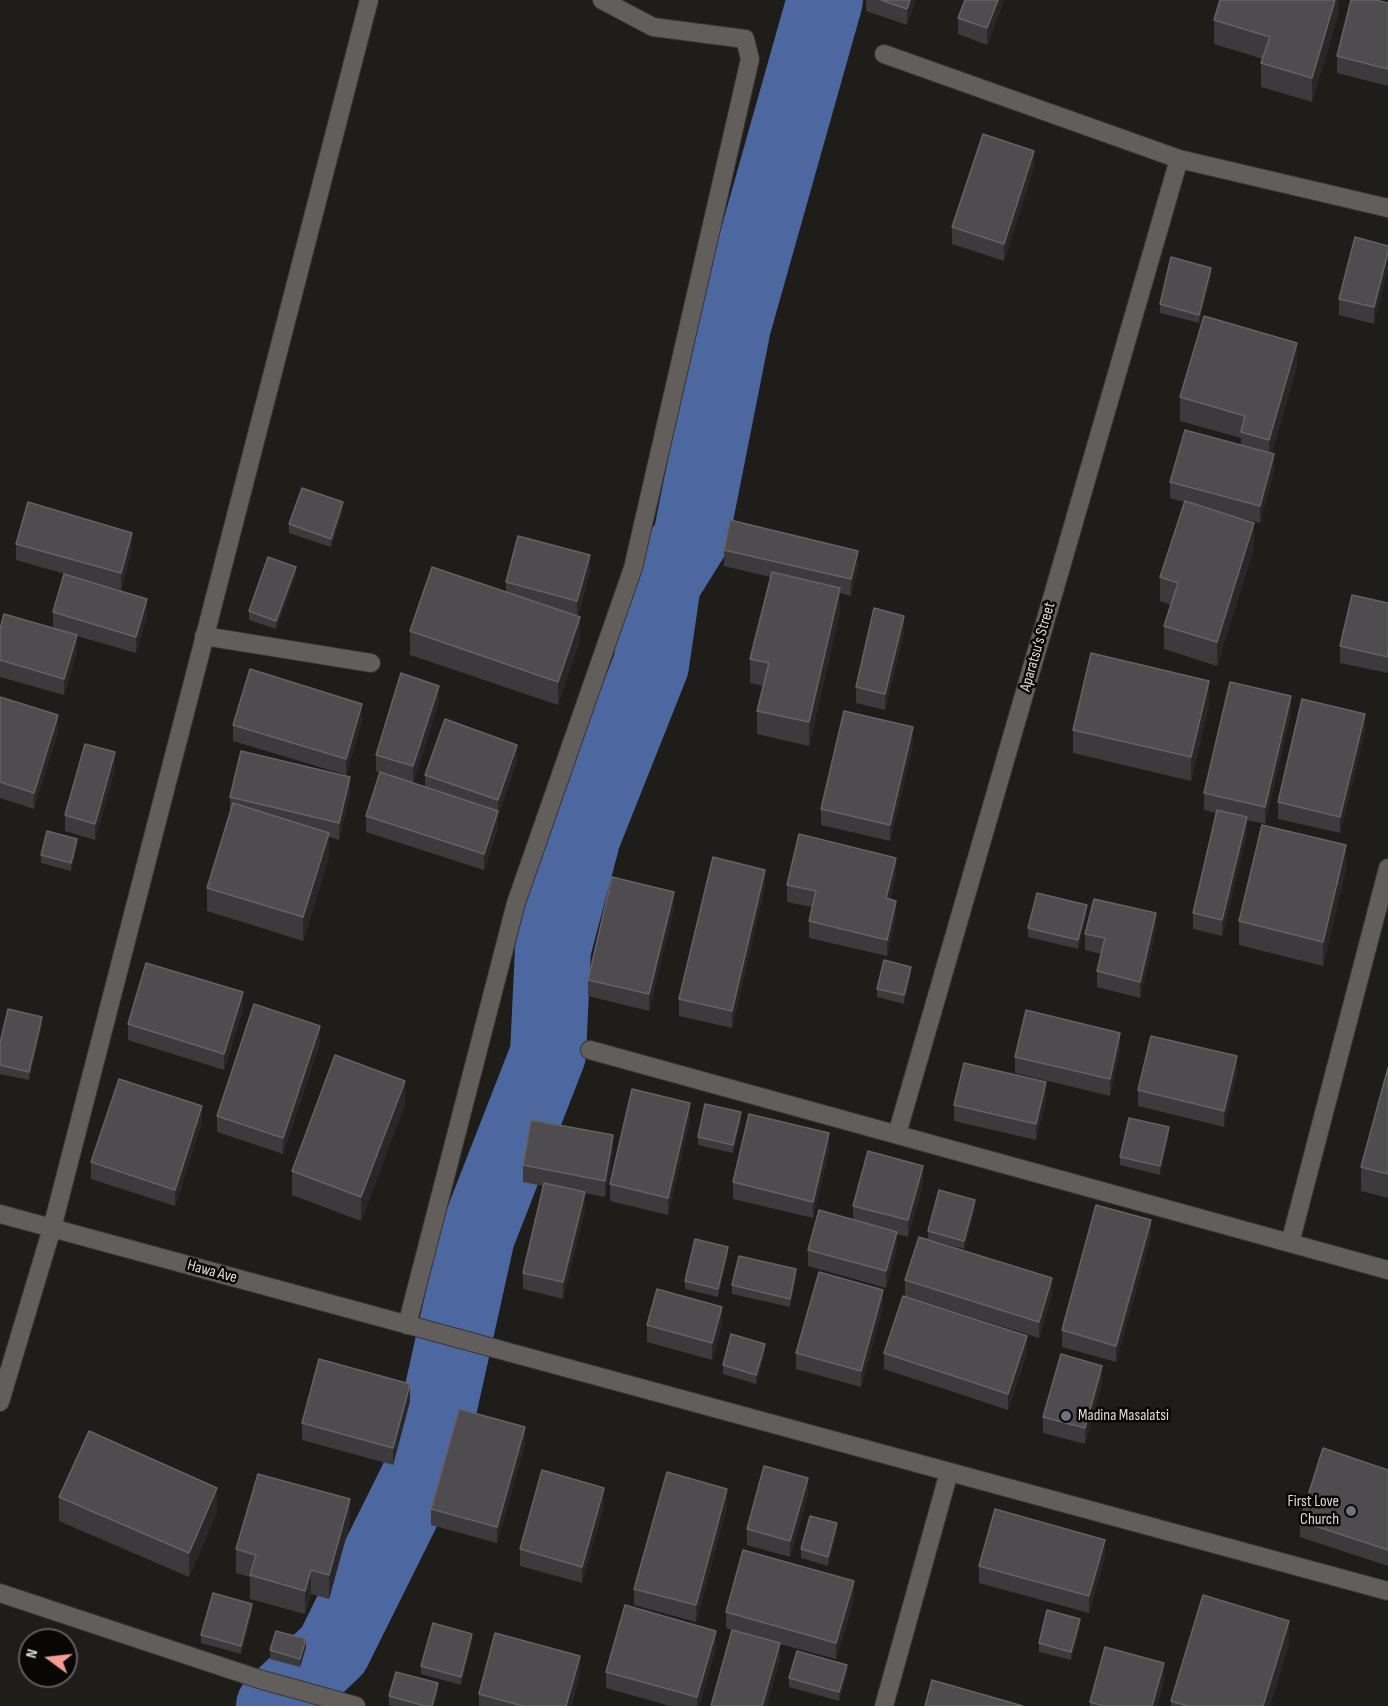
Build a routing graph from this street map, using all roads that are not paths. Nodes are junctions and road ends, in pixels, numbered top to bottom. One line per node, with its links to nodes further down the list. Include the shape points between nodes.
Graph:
1 (369, 0): 6 (street)
2 (602, 0): 15 (street, via 653,27 745,39 750,59 633,567 516,903)
3 (884, 54): 4 (street)
4 (1179, 159): 5 (street); 10 (street, Aparatsu’s Street)
5 (1388, 208)
6 (204, 636): 7 (street); 12 (street)
7 (371, 663)
8 (1388, 868): 13 (street)
9 (590, 1050): 10 (street)
10 (897, 1134): 13 (street)
11 (0, 1214): 12 (street, Hawa Ave)
12 (52, 1228): 15 (street, Hawa Ave); 16 (street)
13 (1290, 1243): 14 (street)
14 (1388, 1270)
15 (416, 1328): 17 (street, Hawa Ave)
16 (0, 1402)
17 (949, 1472): 18 (street, Hawa Ave); 21 (street)
18 (1388, 1591)
19 (0, 1593): 20 (street, via 259,1679)
20 (356, 1706)
21 (884, 1706)

